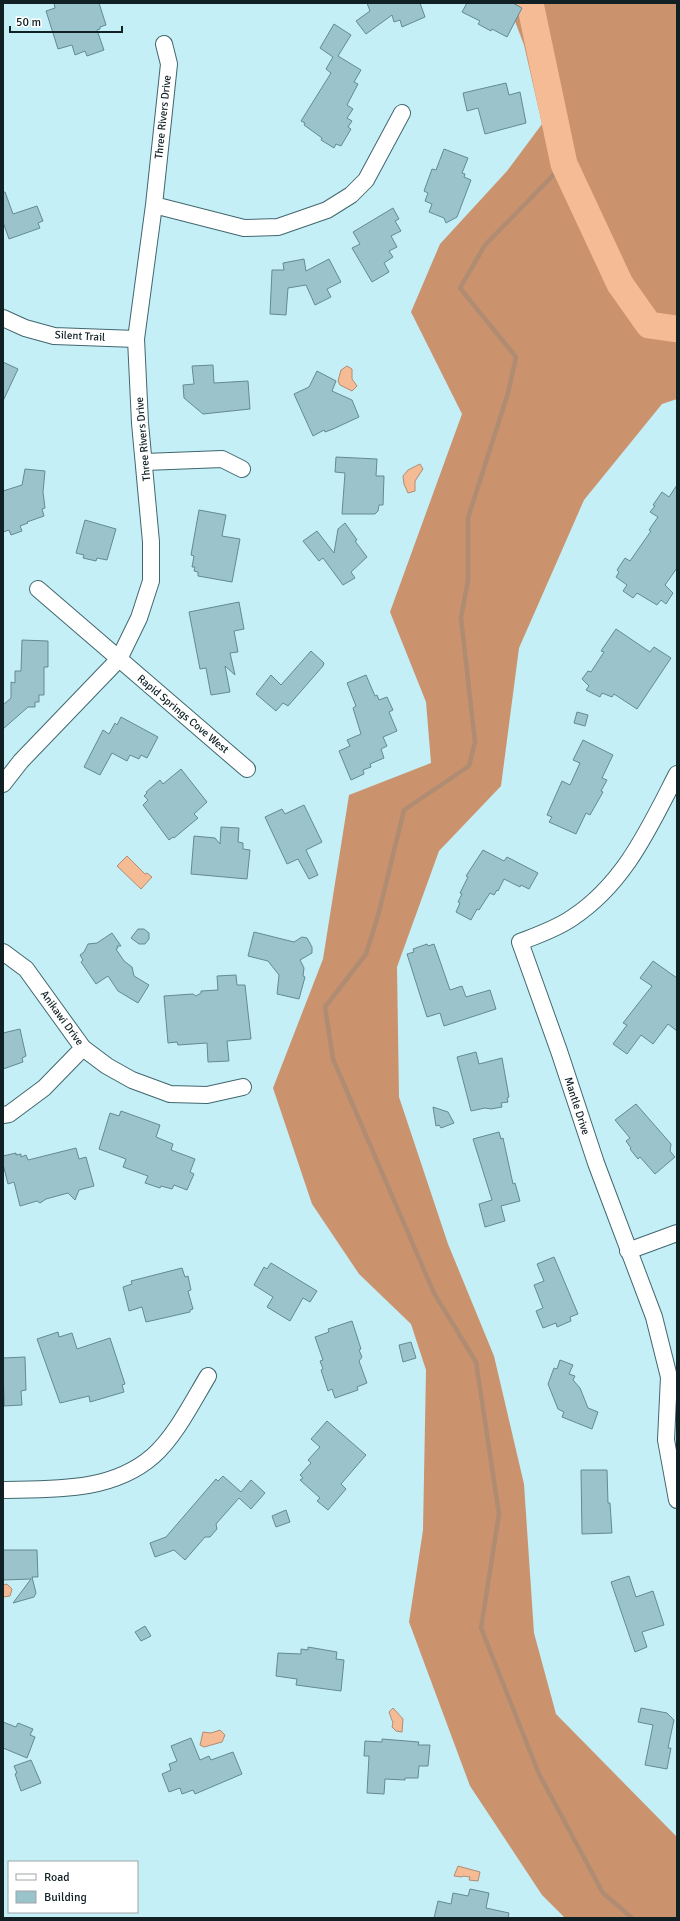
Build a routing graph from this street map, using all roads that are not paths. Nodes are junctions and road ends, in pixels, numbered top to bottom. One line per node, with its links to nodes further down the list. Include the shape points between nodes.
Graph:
1 (164, 44): 3 (street, Three Rivers Drive, via 169,64)
2 (402, 113): 3 (street, via 366,180 351,195 327,210 278,227 244,228)
3 (154, 205): 5 (street, Three Rivers Drive)
4 (3, 318): 5 (street, Silent Trail, via 25,328 54,336)
5 (136, 339): 6 (street, Three Rivers Drive, via 140,423)
6 (145, 462): 7 (street, via 222,459); 9 (street, Three Rivers Drive, via 151,582 139,618)
7 (242, 469)
8 (38, 590): 9 (street, Rapid Springs Cove West)
9 (119, 659): 10 (street, Rapid Springs Cove West); 12 (street, Three Rivers Drive, via 21,761)
10 (247, 769)
11 (677, 774): 18 (street, Mantle Drive, via 634,855 613,883 572,918 548,932 520,942)
12 (3, 784)
13 (3, 952): 14 (street, Anikawi Drive, via 26,969)
14 (83, 1048): 15 (street, Anikawi Drive, via 132,1080 170,1094 207,1095); 16 (street, via 44,1088 9,1114)
15 (243, 1088)
16 (3, 1115)
17 (677, 1233): 18 (street)
18 (628, 1251): 21 (street, Mantle Drive, via 654,1317 669,1377 666,1440)
19 (208, 1376): 20 (street, via 179,1424 154,1456 130,1473 100,1483 64,1488)
20 (3, 1490)
21 (677, 1500)

